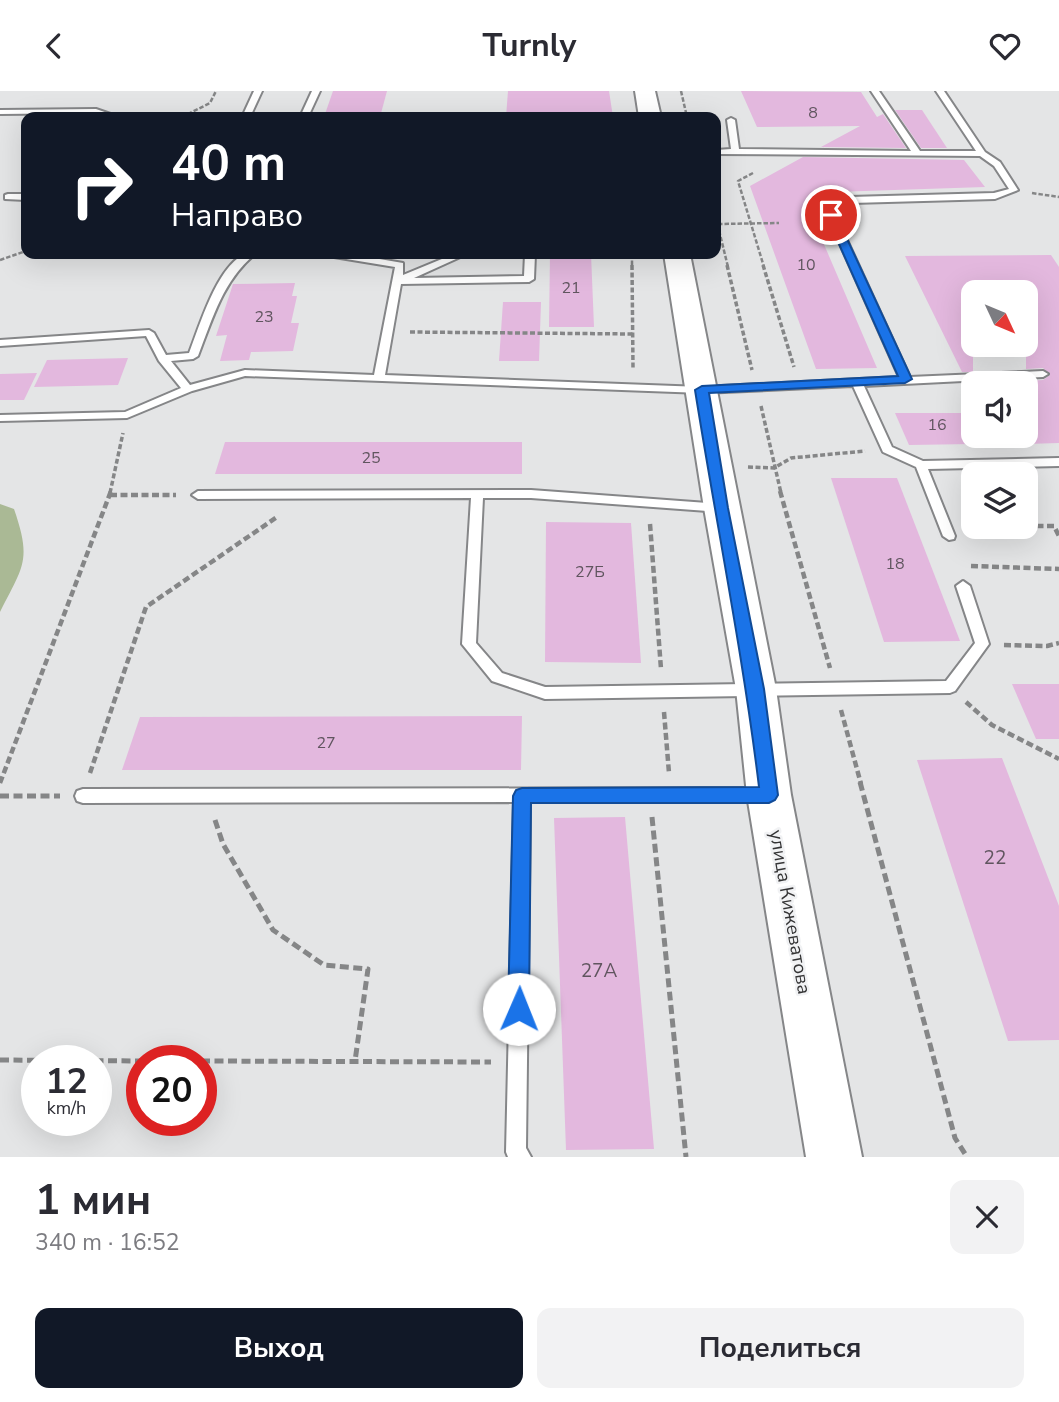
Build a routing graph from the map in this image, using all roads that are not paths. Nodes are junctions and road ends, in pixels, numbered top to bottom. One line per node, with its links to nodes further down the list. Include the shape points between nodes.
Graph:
1 (258, 91): 8 (lane)
2 (316, 91): 9 (lane)
3 (645, 91): 10 (main road)
4 (875, 91): 14 (lane)
5 (940, 91): 15 (lane)
6 (0, 112): 7 (lane)
7 (99, 112)
8 (248, 112)
9 (306, 112)
10 (649, 112)
11 (731, 120): 12 (lane)
12 (735, 151): 13 (lane); 14 (lane)
13 (721, 152)
14 (917, 153): 15 (lane)
15 (982, 154): 28 (lane, via 997,164 1014,190 995,196 850,200 831,215)
16 (8, 197): 17 (lane)
17 (21, 197)
18 (241, 259): 25 (lane, via 227,277 193,356)
19 (364, 259): 23 (lane, via 400,265)
20 (450, 259): 23 (lane)
21 (530, 259): 23 (lane, via 529,279)
22 (678, 259): 31 (main road, улица Кижеватова)
23 (397, 281): 27 (lane)
24 (0, 343): 25 (lane, via 149,333)
25 (163, 359): 30 (lane)
26 (1043, 375): 28 (lane)
27 (379, 378): 30 (lane, via 246,373); 31 (lane)
28 (905, 379): 29 (lane)
29 (857, 382): 31 (lane); 34 (lane, via 887,449)
30 (188, 389): 32 (lane, via 127,415)
31 (702, 390): 37 (main road, улица Кижеватова)
32 (0, 418)
33 (1059, 462): 34 (lane)
34 (920, 465): 38 (lane)
35 (477, 494): 36 (lane); 37 (lane, via 531,493); 40 (lane, via 469,644 497,677 544,693)
36 (198, 495)
37 (721, 508): 40 (main road, улица Кижеватова)
38 (949, 536)
39 (963, 586): 40 (lane, via 982,644 950,687)
40 (756, 689): 41 (main road, улица Кижеватова)
41 (769, 795): 43 (lane); 45 (main road, улица Кижеватова)
42 (83, 796): 43 (lane)
43 (522, 796): 44 (lane, via 516,1152)
44 (521, 1157)
45 (834, 1157)

